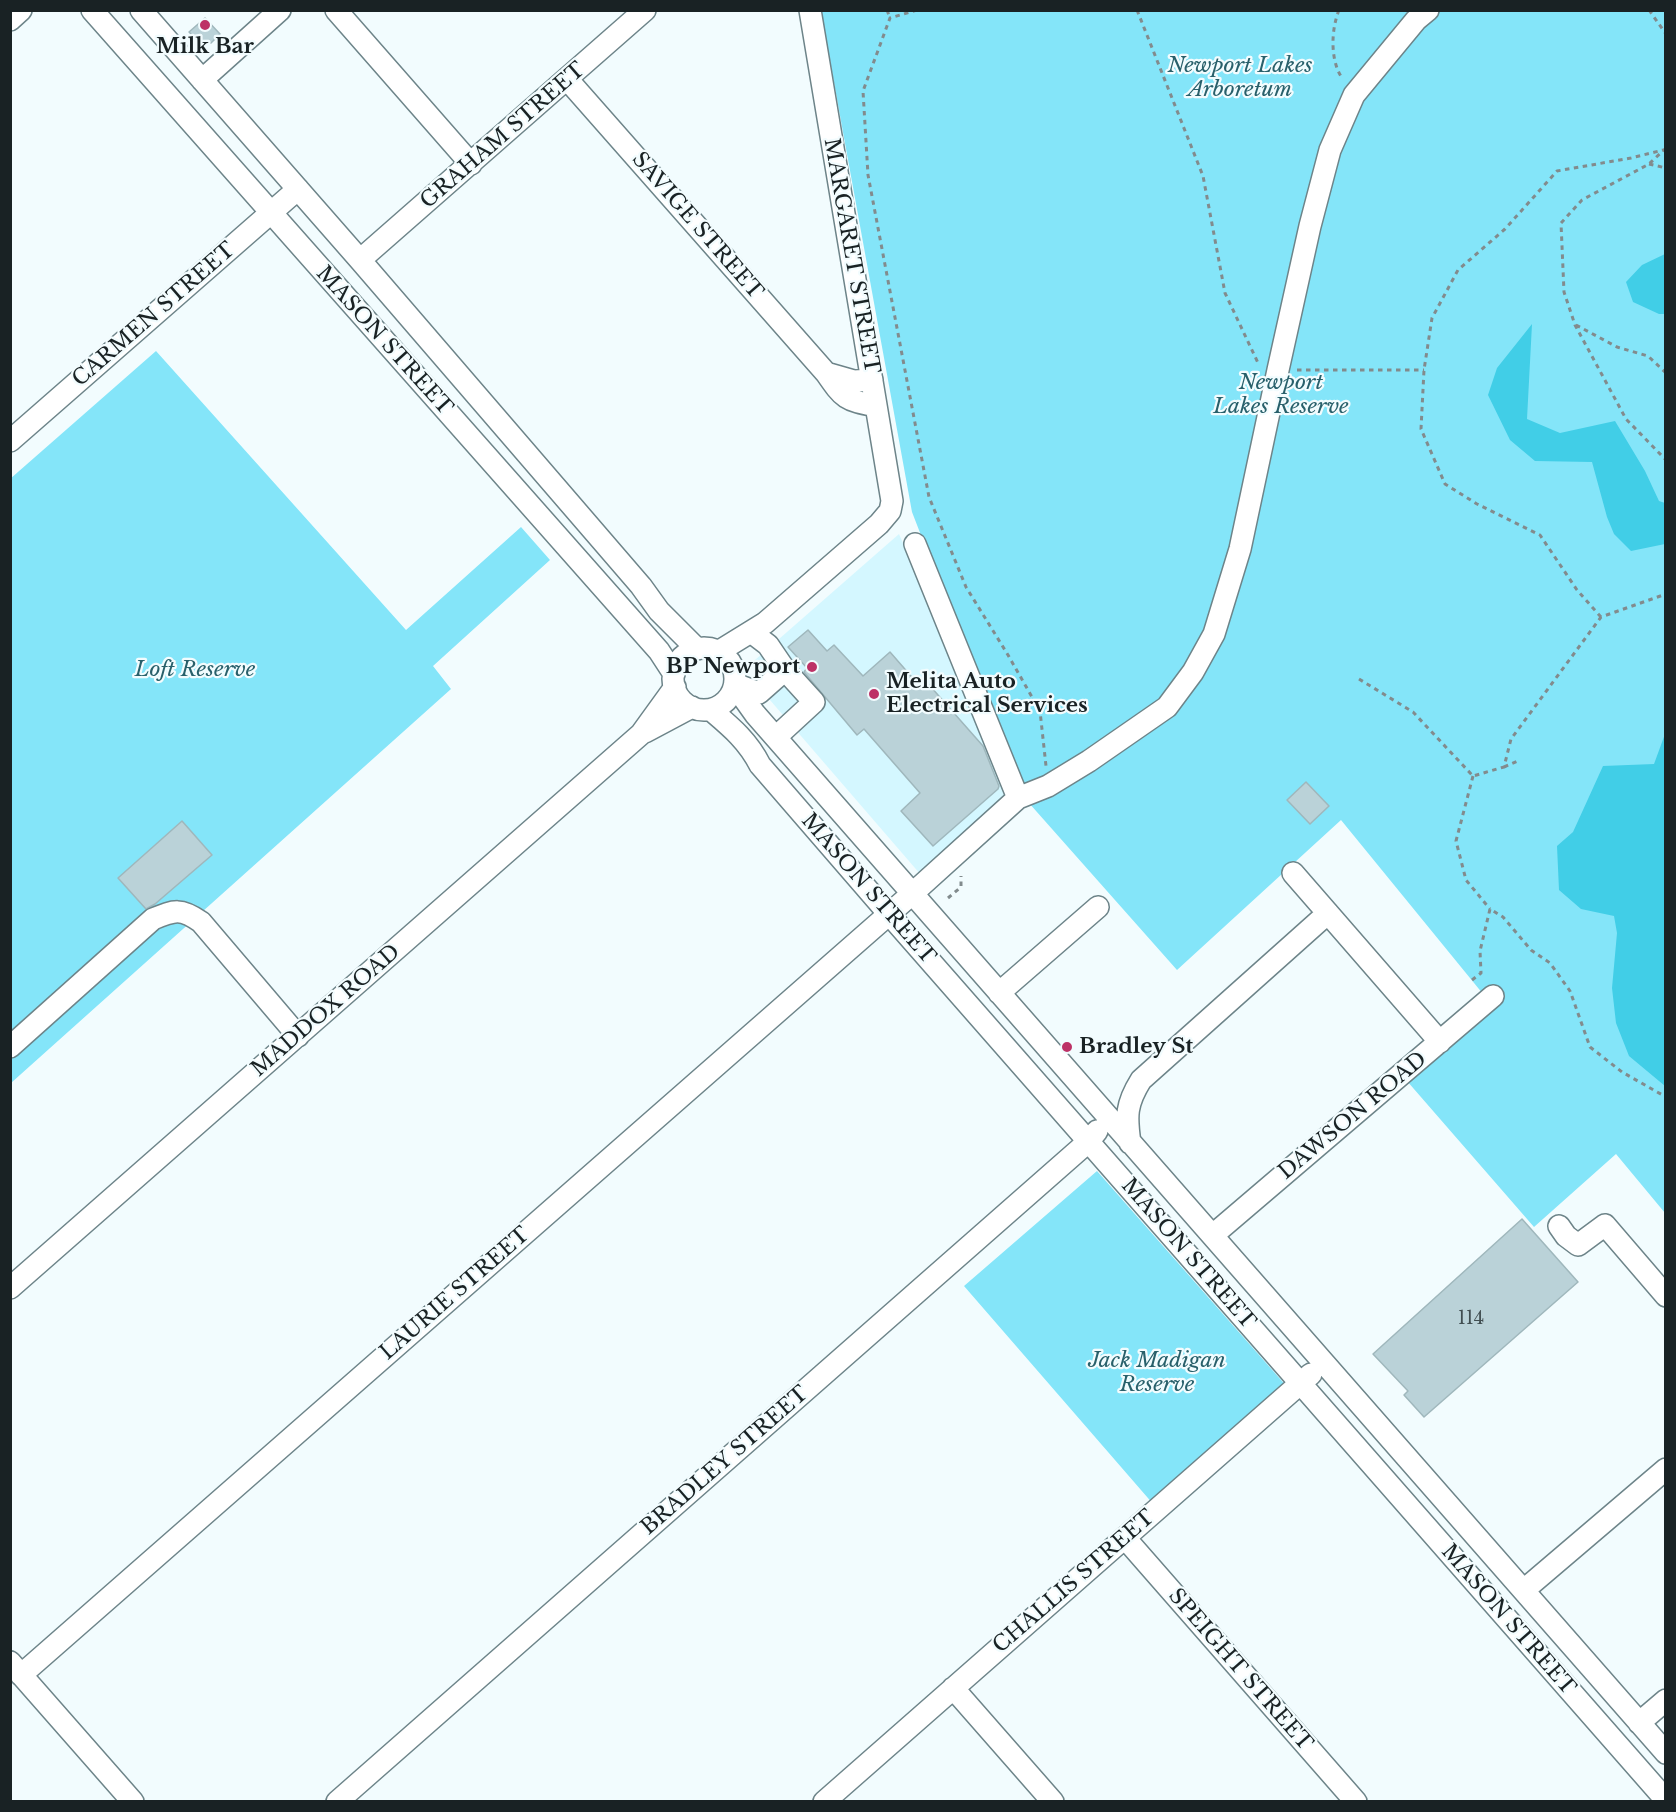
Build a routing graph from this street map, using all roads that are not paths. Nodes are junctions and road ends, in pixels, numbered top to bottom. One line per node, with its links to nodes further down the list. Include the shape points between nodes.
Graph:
1 (21, 10): 9 (street)
2 (92, 10): 14 (street, MASON STREET)
3 (141, 10): 11 (street, MASON STREET)
4 (280, 10): 11 (street)
5 (336, 10): 12 (street)
6 (645, 10): 10 (street, GRAHAM STREET)
7 (810, 10): 17 (street, MARGARET STREET)
8 (1428, 10): 28 (street, via 1354,95 1330,150 1232,579 1214,634 1167,707 1089,761 1048,786)
9 (10, 20)
10 (567, 79): 12 (street, GRAHAM STREET); 16 (street, SAVIGE STREET)
11 (202, 80): 13 (street, MASON STREET)
12 (471, 164): 15 (street, GRAHAM STREET)
13 (298, 189): 14 (street, CARMEN STREET); 15 (street, MASON STREET)
14 (270, 213): 19 (street, CARMEN STREET); 24 (street, MASON STREET, via 659,651)
15 (360, 260): 22 (street, MASON STREET, via 659,611)
16 (826, 373): 17 (street, via 854,381); 18 (street, SAVIGE STREET, via 842,396)
17 (872, 380): 18 (street, MARGARET STREET)
18 (876, 405): 21 (street, MARGARET STREET, via 892,501 890,511)
19 (10, 441)
20 (915, 544): 28 (street)
21 (757, 630): 22 (street); 23 (street)
22 (723, 667): 23 (street, via 759,693); 24 (street, via 682,658); 25 (street, via 726,702); 27 (street, MASON STREET)
23 (781, 674): 27 (street, via 814,702)
24 (674, 681): 25 (street, via 678,696); 26 (street, MADDOX ROAD)
25 (701, 709): 26 (street, MADDOX ROAD); 32 (street, MASON STREET, via 737,732 760,765)
26 (641, 734): 36 (street, MADDOX ROAD)
27 (776, 737): 30 (street, MASON STREET)
28 (1018, 798): 30 (street, LAURIE STREET)
29 (1293, 873): 33 (street)
30 (913, 893): 32 (street, LAURIE STREET); 34 (street, MASON STREET)
31 (1098, 907): 34 (street)
32 (888, 913): 40 (street, MASON STREET); 51 (street, LAURIE STREET)
33 (1328, 913): 37 (street); 41 (street, via 1141,1080 1126,1117)
34 (999, 993): 39 (street, MASON STREET)
35 (1493, 996): 37 (street, DAWSON ROAD)
36 (298, 1036): 38 (street, via 201,922 187,912 172,911 153,919); 44 (street, MADDOX ROAD)
37 (1440, 1042): 43 (street, DAWSON ROAD)
38 (10, 1047)
39 (1107, 1116): 40 (street, BRADLEY STREET); 41 (street, MASON STREET)
40 (1089, 1142): 47 (street, MASON STREET); 58 (street, BRADLEY STREET)
41 (1131, 1143): 43 (street, MASON STREET)
42 (1558, 1226): 45 (street, via 1578,1245 1605,1225)
43 (1213, 1235): 46 (street, MASON STREET)
44 (10, 1288)
45 (1665, 1296)
46 (1323, 1364): 47 (street, CHALLIS STREET); 50 (street, MASON STREET)
47 (1301, 1383): 49 (street, CHALLIS STREET); 56 (street, MASON STREET)
48 (1665, 1469): 50 (street)
49 (1125, 1538): 52 (street, CHALLIS STREET); 61 (street, SPEIGHT STREET)
50 (1524, 1590): 54 (street, MASON STREET)
51 (16, 1668): 57 (street)
52 (953, 1688): 59 (street, CHALLIS STREET); 60 (street)
53 (1665, 1700): 54 (street)
54 (1639, 1723): 55 (street, MASON STREET)
55 (1665, 1753)
56 (1665, 1800)
57 (133, 1802)
58 (337, 1802)
59 (824, 1802)
60 (1053, 1802)
61 (1356, 1802)

